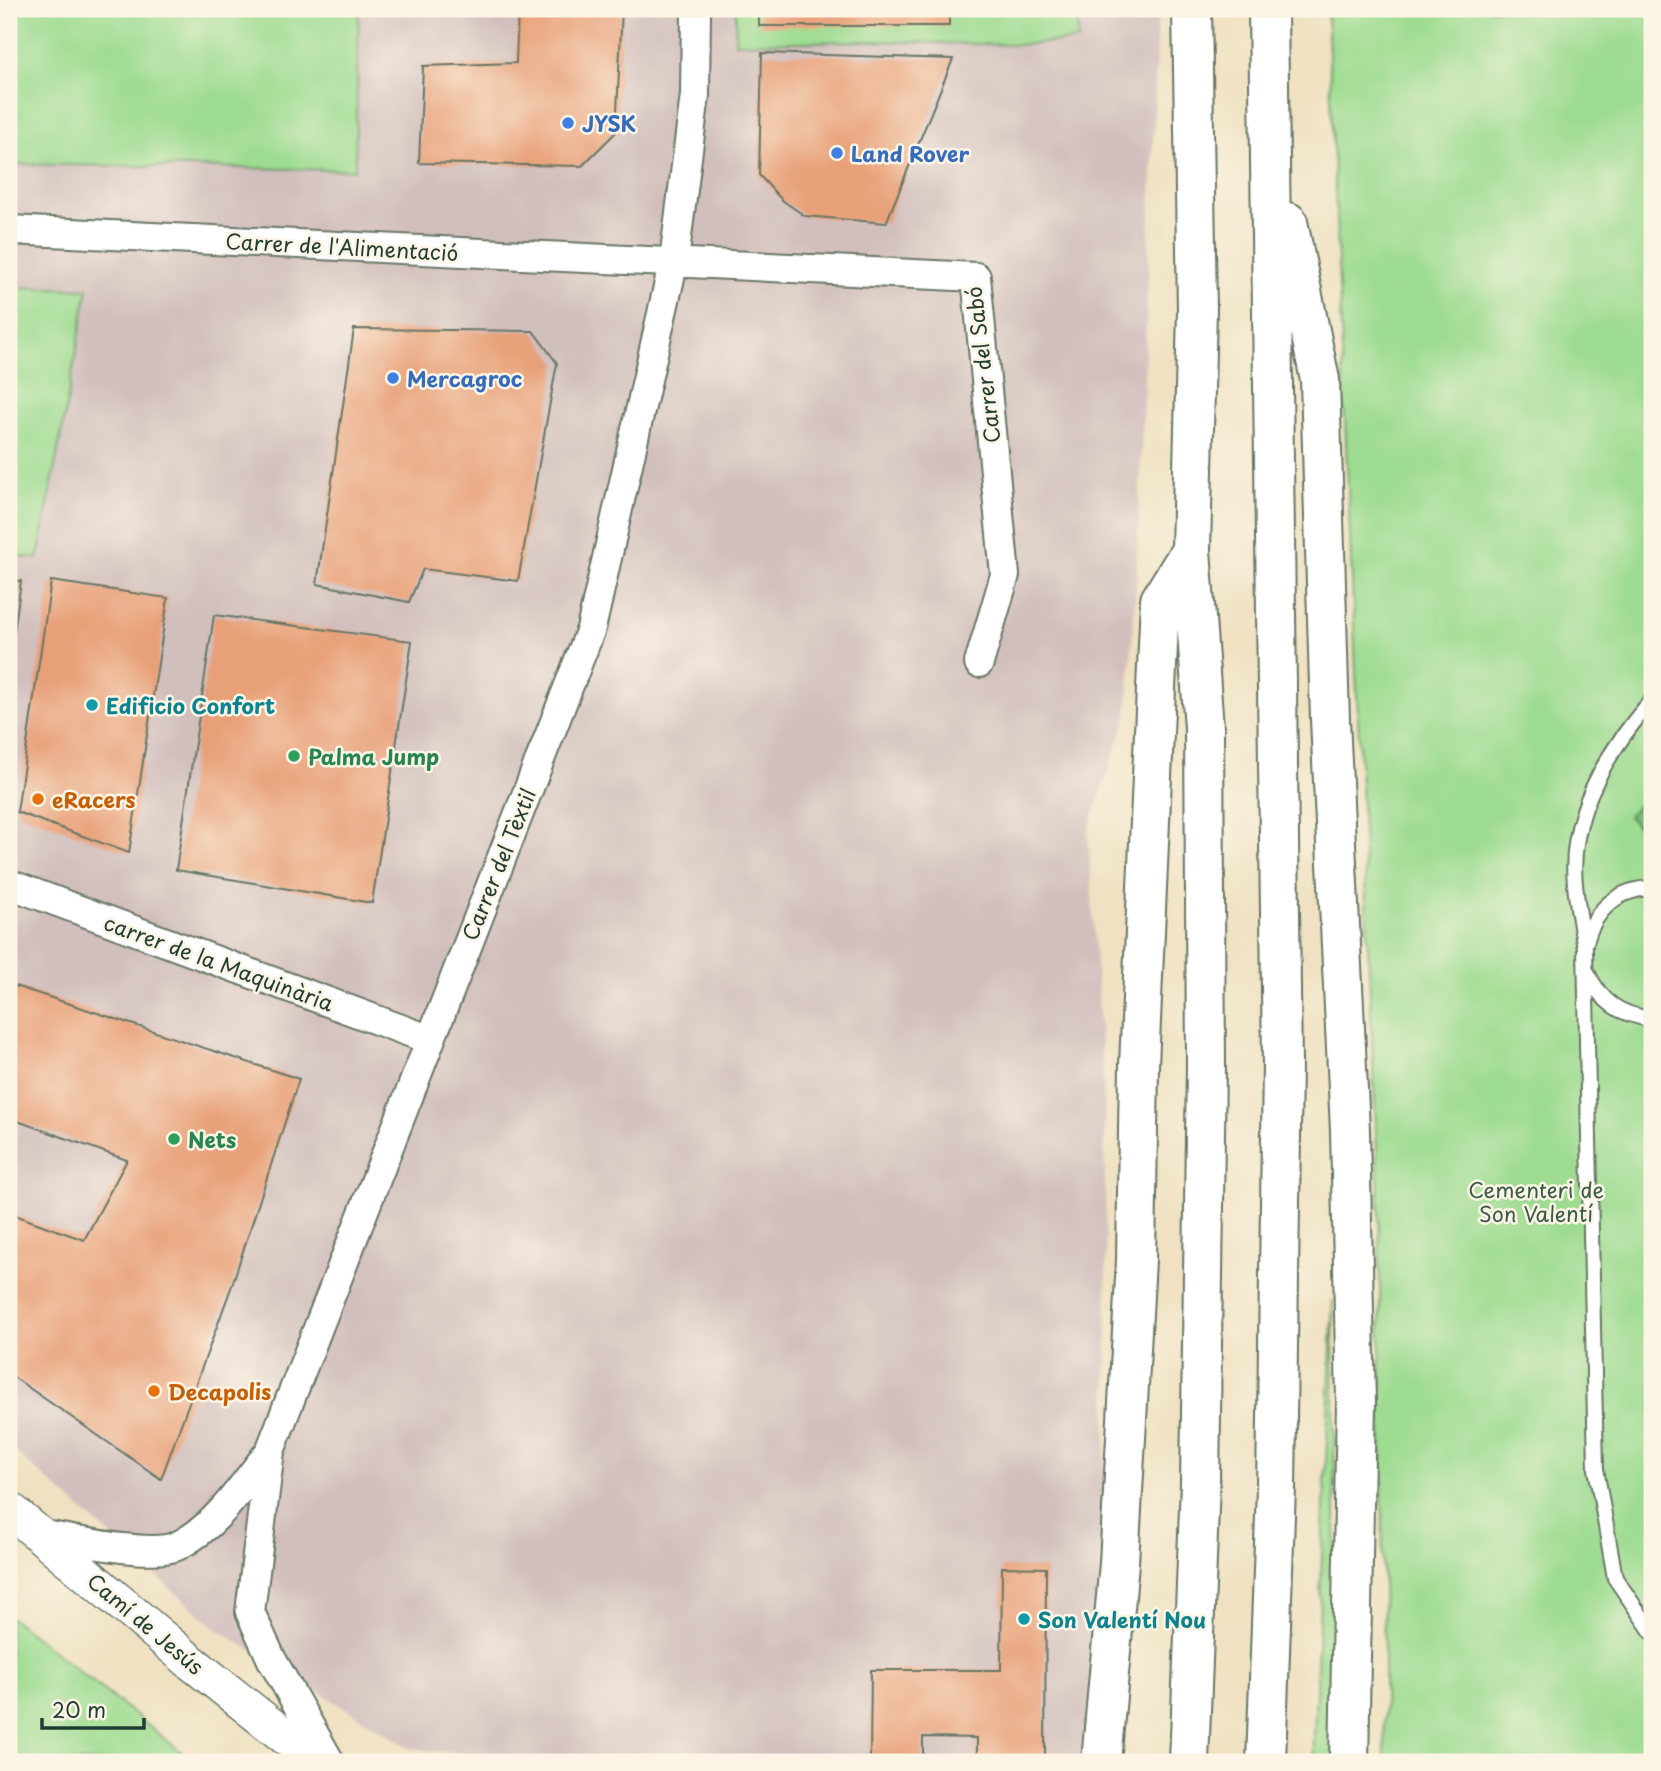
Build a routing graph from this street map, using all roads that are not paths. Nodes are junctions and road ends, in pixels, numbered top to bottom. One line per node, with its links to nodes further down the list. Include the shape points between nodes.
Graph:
1 (696, 9): 6 (street, Carrer del Tèxtil, via 695,95)
2 (1192, 9): 7 (highway, via 1197,310)
3 (1268, 9): 4 (highway)
4 (1269, 128): 23 (highway, via 1282,1076 1276,1488); 24 (highway, via 1320,380 1330,720 1350,1130 1356,1403)
5 (9, 230): 6 (street, Carrer de l'Alimentació)
6 (674, 260): 8 (street, Carrer del Sabó, via 976,277 1005,575); 14 (street, Carrer del Tèxtil, via 591,629)
7 (1191, 550): 21 (highway, via 1160,600 1140,1052 1136,1261 1119,1563); 22 (highway, via 1204,728 1206,1006 1200,1507)
8 (979, 663)
9 (1652, 700): 12 (lane, via 1598,773 1578,832 1574,882)
10 (9, 884): 14 (street, carrer de la Maquinària)
11 (1652, 888): 12 (lane, via 1618,896 1601,909)
12 (1585, 948): 13 (lane, via 1587,970 1596,990 1612,1007 1631,1017); 18 (lane, via 1596,1469 1615,1578)
13 (1652, 1019)
14 (428, 1040): 15 (street, Carrer del Tèxtil)
15 (270, 1451): 17 (street, via 208,1525 175,1548 119,1549); 20 (street, via 250,1612)
16 (9, 1509): 17 (street, Camí de Jesús)
17 (40, 1534): 19 (street, Camí de Jesús)
18 (1652, 1632)
19 (317, 1762)
20 (330, 1762)
21 (1101, 1762)
22 (1189, 1762)
23 (1266, 1762)
24 (1349, 1762)

